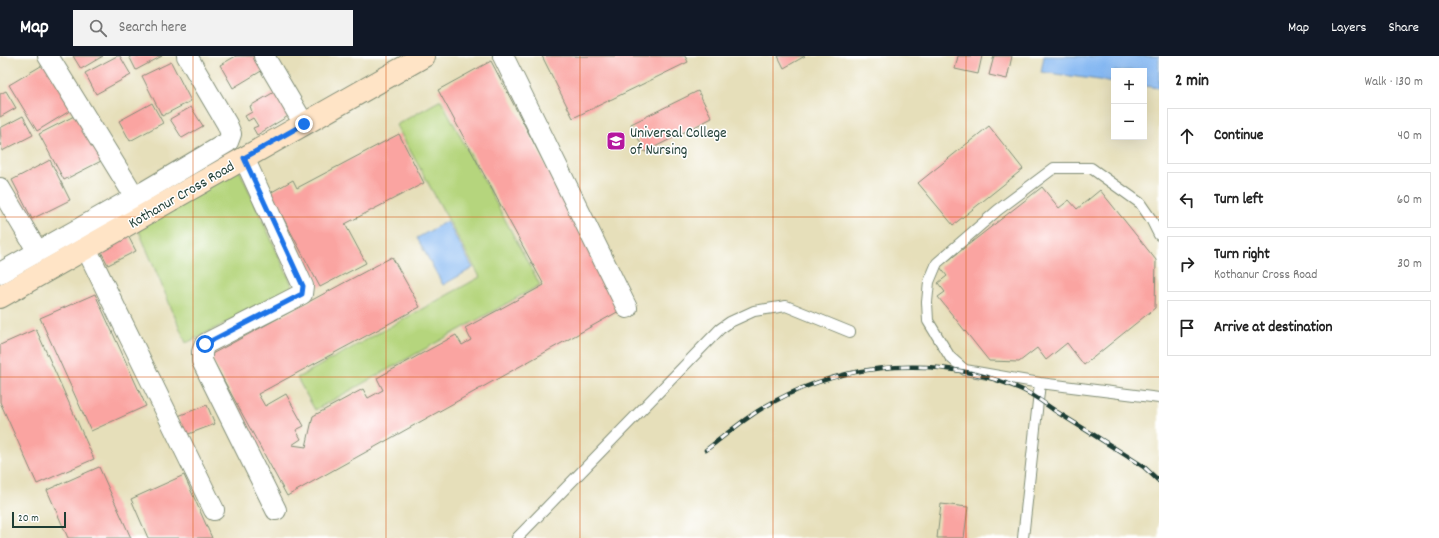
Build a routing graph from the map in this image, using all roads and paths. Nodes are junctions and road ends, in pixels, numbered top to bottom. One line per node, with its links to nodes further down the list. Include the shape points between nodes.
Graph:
1 (48, 56): 9 (street)
2 (187, 56): 9 (street, via 231,134 228,142)
3 (264, 56): 6 (street)
4 (503, 56): 15 (street)
5 (414, 58): 6 (street, Kothanur Cross Road)
6 (304, 124): 7 (street, Kothanur Cross Road)
7 (244, 158): 11 (street, Kothanur Cross Road); 20 (street, via 303,286 302,294 205,344 202,361)
8 (0, 188): 12 (street)
9 (135, 197): 12 (street)
10 (1159, 235): 17 (lane, via 1140,203 1091,168 1054,168 998,210 937,263 929,282 928,321 950,357 965,370)
11 (86, 248): 14 (street, Kothanur Cross Road); 19 (street)
12 (38, 252): 13 (street)
13 (0, 273)
14 (0, 297)
15 (627, 308)
16 (850, 332): 21 (lane, via 786,306 754,311 730,322 720,329)
17 (1040, 383): 18 (lane); 22 (lane)
18 (1159, 398)
19 (214, 510)
20 (276, 510)
21 (517, 538)
22 (1024, 538)

